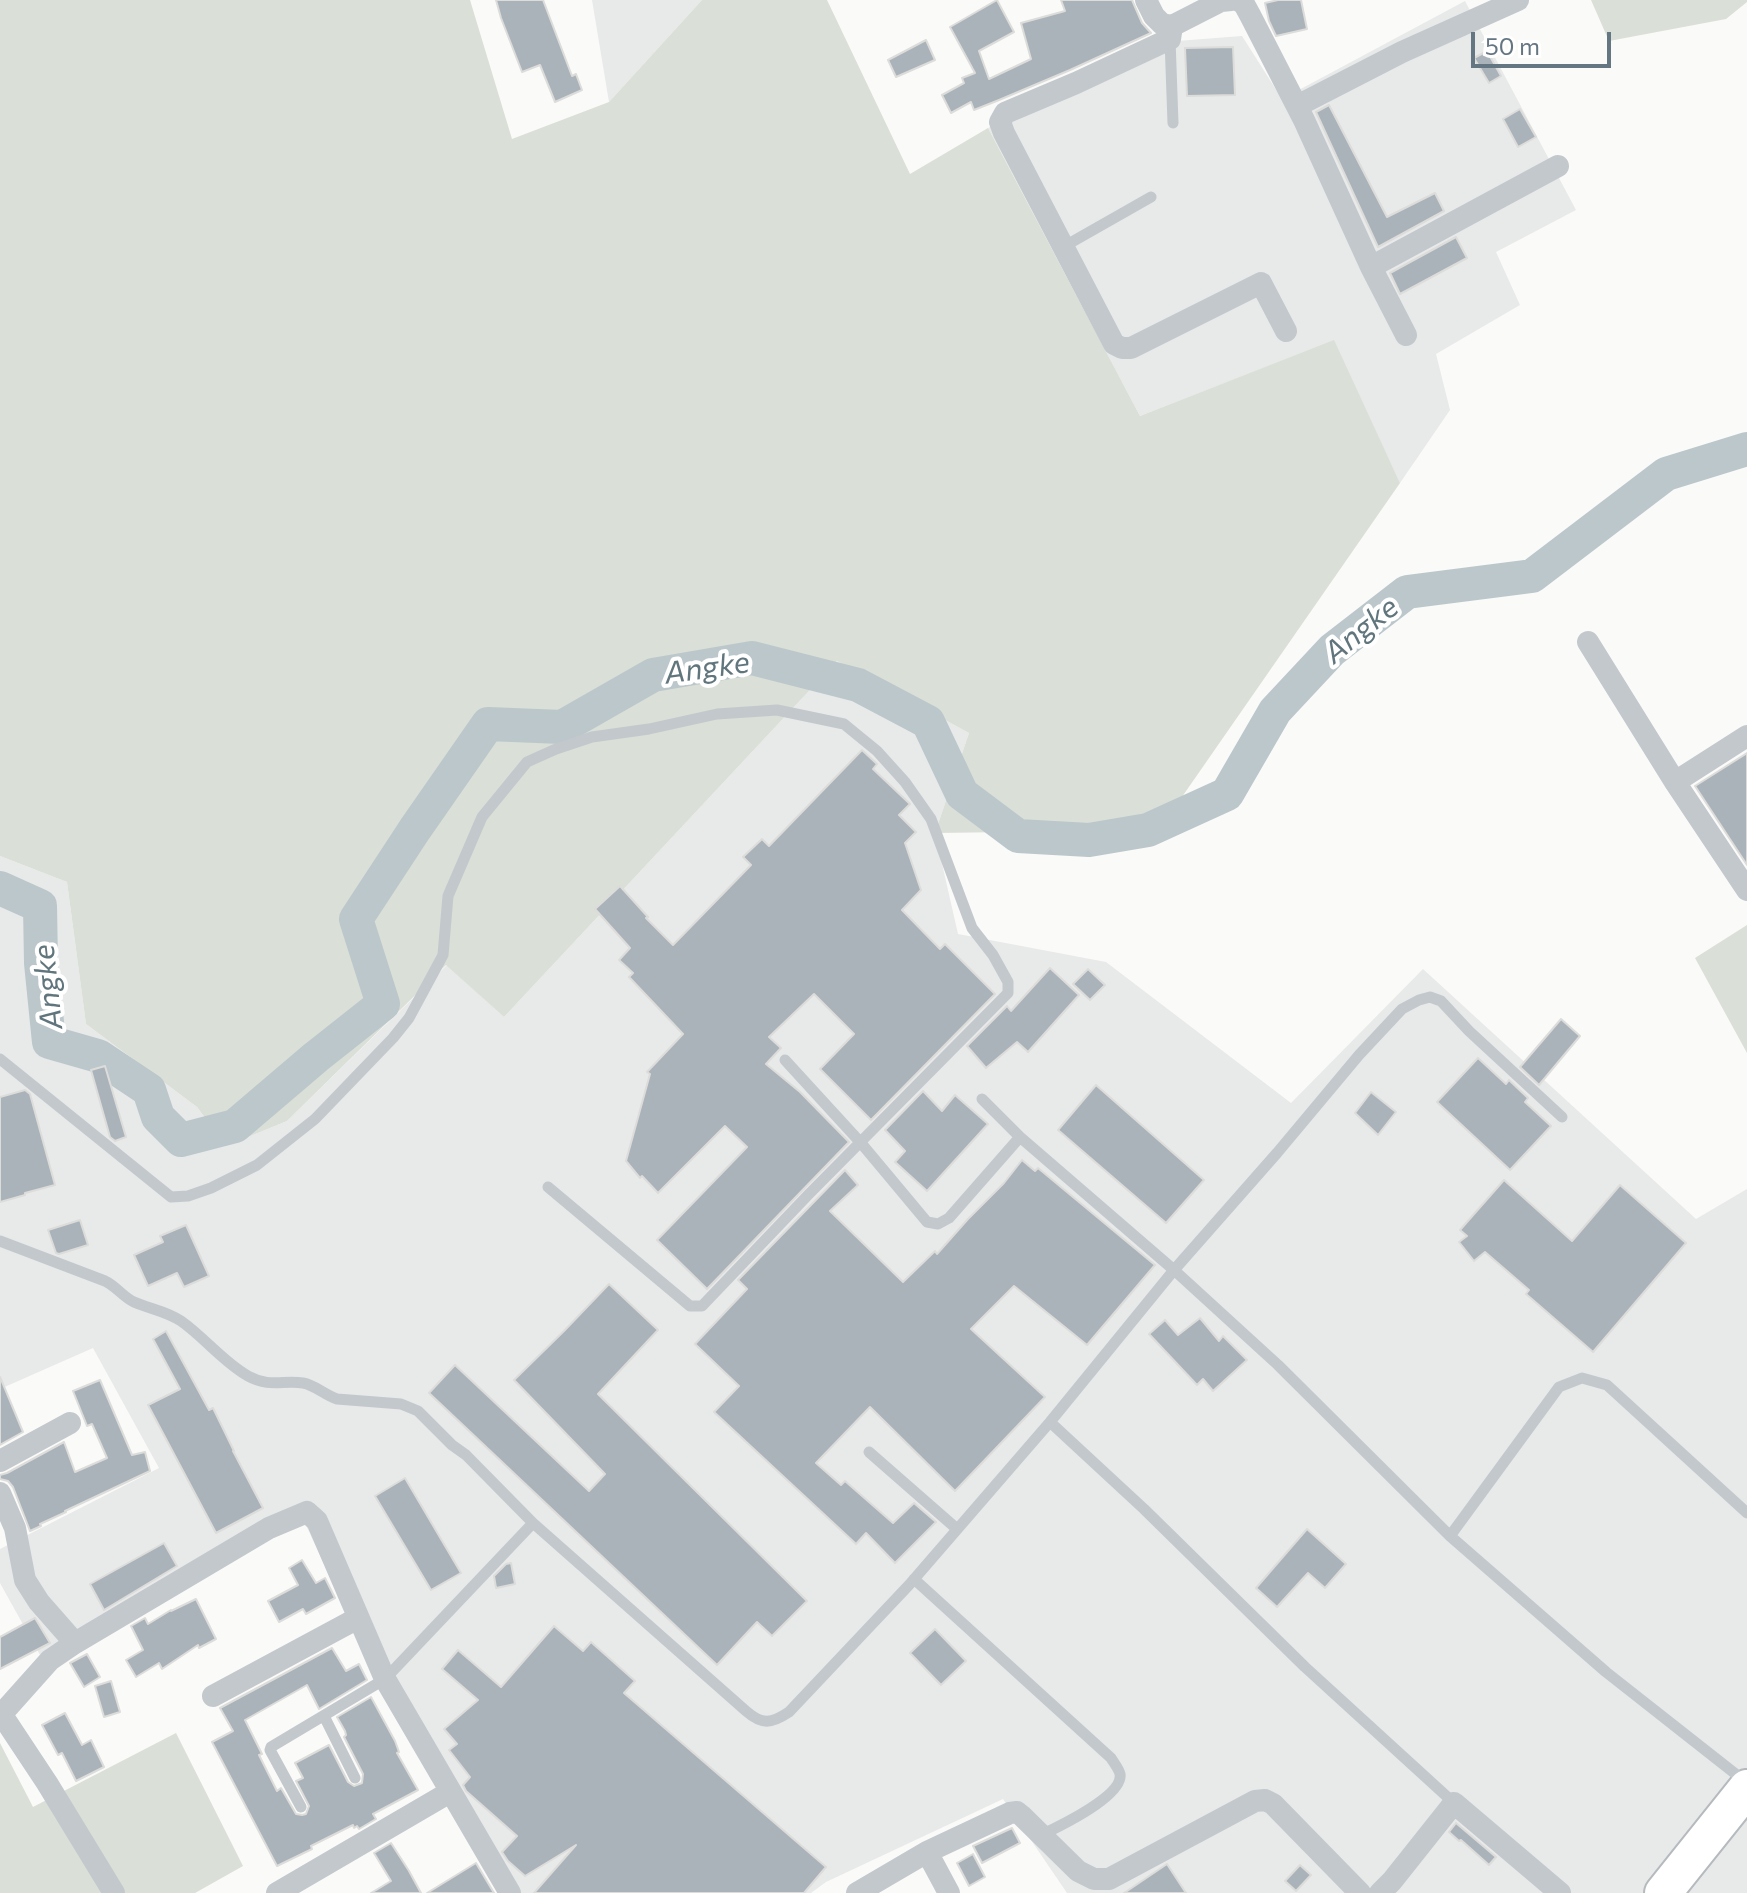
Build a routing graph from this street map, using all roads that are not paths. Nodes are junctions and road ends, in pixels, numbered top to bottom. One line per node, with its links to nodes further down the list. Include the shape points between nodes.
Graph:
1 (1146, 0): 5 (street)
2 (1231, 0): 5 (street)
3 (1238, 0): 6 (street)
4 (1518, 0): 6 (street)
5 (1171, 32): 7 (lane); 10 (street, via 1076,83 1005,113 1000,122)
6 (1297, 106): 11 (street)
7 (1173, 123)
8 (1558, 166): 11 (street)
9 (1151, 197): 10 (lane)
10 (1063, 247): 12 (street, via 1114,344 1122,348 1261,283)
11 (1371, 267): 13 (street)
12 (1286, 331)
13 (1406, 335)
14 (1588, 642): 16 (street)
15 (1747, 736): 16 (street)
16 (1675, 782): 17 (street)
17 (1747, 890)
18 (0, 1059): 23 (lane, via 171,1197 211,1188 257,1165 315,1119 409,1018 443,955 448,896 482,817 527,762 592,737 717,714 777,710 844,724 905,782 931,819 972,928 1008,982 1008,993)
19 (785, 1060): 23 (lane)
20 (982, 1099): 22 (lane)
21 (1562, 1117): 26 (lane, via 1441,1001 1419,1000 1402,1009 1359,1055)
22 (1020, 1137): 23 (lane, via 938,1224 927,1222); 26 (lane)
23 (861, 1143): 24 (lane, via 702,1306 690,1306)
24 (548, 1187)
25 (0, 1241): 33 (lane, via 105,1281 133,1302 180,1321 259,1382 303,1383 337,1399 401,1404 418,1411)
26 (1174, 1270): 27 (lane); 35 (lane)
27 (1050, 1422): 34 (lane); 46 (lane)
28 (70, 1423): 30 (street)
29 (869, 1452): 34 (lane)
30 (0, 1461)
31 (0, 1493): 38 (street, via 15,1528 25,1580)
32 (1747, 1513): 35 (lane, via 1607,1385 1582,1378 1559,1387)
33 (533, 1523): 36 (lane, via 746,1711 768,1722 789,1712); 39 (lane)
34 (957, 1529): 36 (lane)
35 (1450, 1536): 44 (lane)
36 (914, 1579): 48 (lane, via 1111,1758 1120,1772 1121,1780 1102,1800)
37 (358, 1618): 38 (street, via 317,1521 307,1512 269,1528); 39 (street); 40 (street)
38 (75, 1643): 41 (street, via 50,1660)
39 (385, 1679): 42 (lane); 45 (street)
40 (213, 1696)
41 (1, 1715): 50 (street)
42 (324, 1716): 43 (lane); 47 (lane, via 270,1750)
43 (355, 1778)
44 (1747, 1786): 58 (main road)
45 (450, 1792): 51 (street); 52 (street)
46 (1454, 1803): 56 (street); 57 (street)
47 (301, 1807)
48 (1041, 1835): 49 (street, via 1017,1812 1010,1813); 55 (street, via 1078,1871 1109,1879 1265,1800)
49 (927, 1852): 53 (street); 54 (street)
50 (114, 1893)
51 (277, 1893)
52 (510, 1893)
53 (857, 1893)
54 (949, 1893)
55 (1360, 1893)
56 (1380, 1893)
57 (1560, 1893)
58 (1663, 1893)

